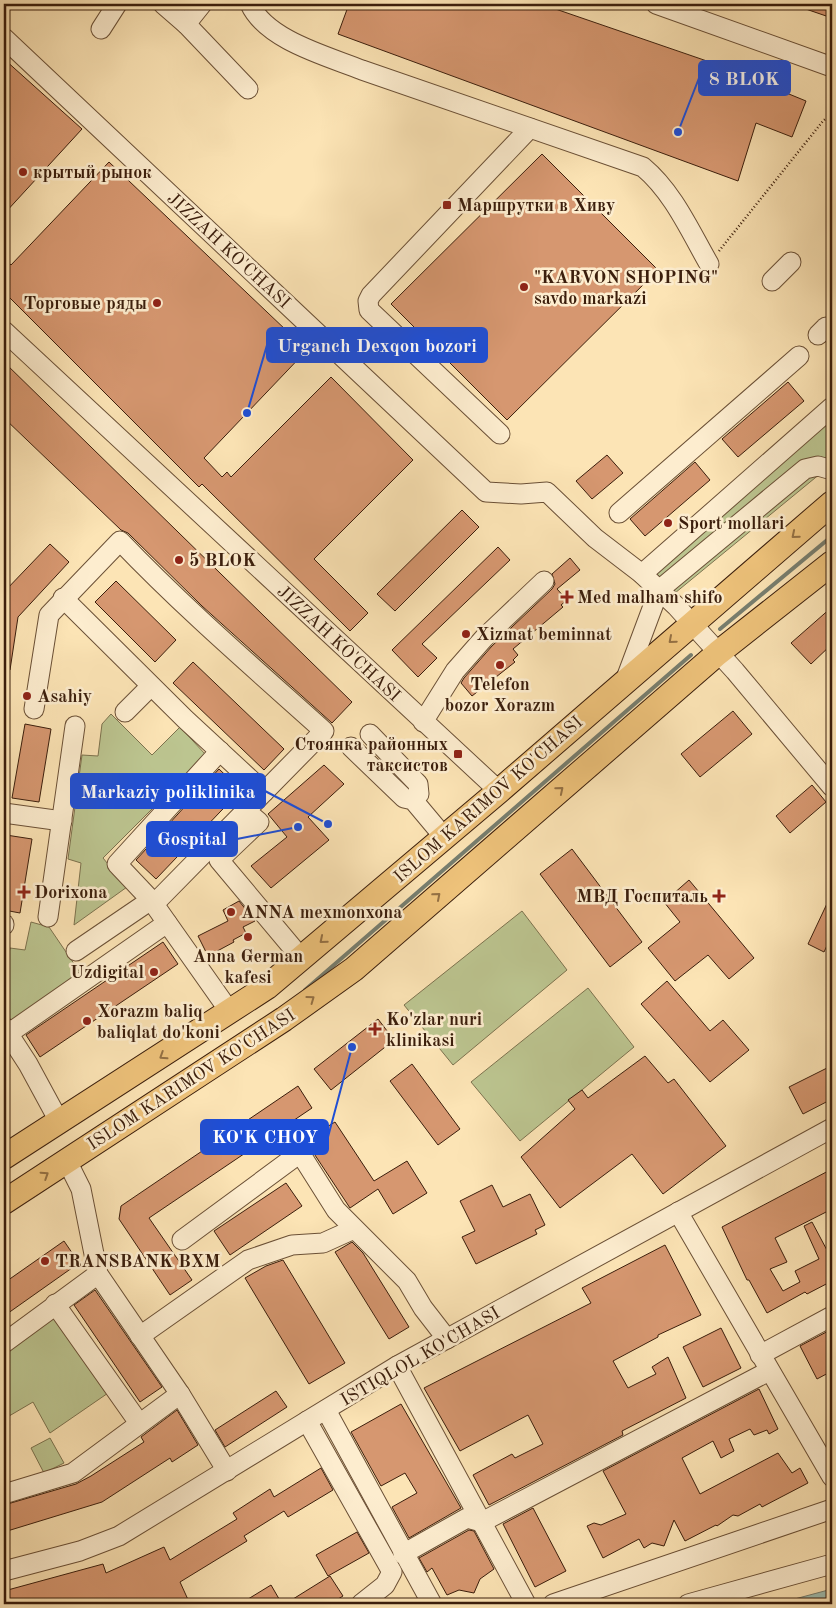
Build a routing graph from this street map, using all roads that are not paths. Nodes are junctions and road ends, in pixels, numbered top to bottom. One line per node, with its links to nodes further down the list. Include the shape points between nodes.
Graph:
1 (117, 4): 7 (street)
2 (163, 4): 6 (street)
3 (202, 4): 6 (street)
4 (250, 4): 11 (street, via 258,19 274,32 292,40 362,70)
5 (656, 4): 9 (street)
6 (186, 24): 10 (street)
7 (101, 29)
8 (4, 38): 23 (street, JIZZAH KO'CHASI, via 486,492 547,492 595,538)
9 (832, 67)
10 (248, 89)
11 (530, 128): 13 (street, via 643,167 671,198); 18 (street, via 368,301 369,310)
12 (791, 262): 14 (street)
13 (709, 264)
14 (772, 282)
15 (4, 331): 33 (street, JIZZAH KO'CHASI)
16 (799, 356): 21 (street)
17 (832, 407): 23 (street)
18 (500, 434)
19 (832, 470): 25 (street, via 818,466 805,469)
20 (832, 503): 27 (main road, ISLOM KARIMOV KO'CHASI, one-way to 27)
21 (619, 513)
22 (832, 563): 28 (main road, ISLOM KARIMOV KO'CHASI)
23 (642, 574): 25 (street, JIZZAH KO'CHASI)
24 (544, 580): 33 (street, via 455,671)
25 (659, 590): 27 (street, JIZZAH KO'CHASI); 29 (street)
26 (64, 598): 30 (street); 31 (street, via 48,615); 40 (street, via 120,541 324,731)
27 (691, 623): 28 (street, JIZZAH KO'CHASI); 29 (main road, ISLOM KARIMOV KO'CHASI, one-way to 29)
28 (718, 654): 38 (street, JIZZAH KO'CHASI); 56 (main road, ISLOM KARIMOV KO'CHASI, one-way to 28, via 284,1019 354,968)
29 (625, 681): 39 (main road, ISLOM KARIMOV KO'CHASI)
30 (151, 686): 32 (street); 37 (street)
31 (34, 709)
32 (125, 712)
33 (423, 722): 39 (street, JIZZAH KO'CHASI)
34 (75, 726): 44 (street)
35 (370, 734): 41 (street, via 418,784 419,794)
36 (351, 747): 41 (street, via 404,798)
37 (220, 751): 40 (street); 46 (street, via 117,864)
38 (832, 787)
39 (499, 791): 45 (main road, ISLOM KARIMOV KO'CHASI)
40 (264, 792): 42 (street)
41 (413, 800): 45 (street)
42 (246, 811): 46 (street); 50 (street, via 259,822 219,860)
43 (4, 813): 44 (street)
44 (62, 820): 47 (street)
45 (444, 837): 50 (main road, ISLOM KARIMOV KO'CHASI, one-way to 50)
46 (152, 902): 48 (street); 49 (street)
47 (48, 917)
48 (167, 923): 51 (street); 52 (street)
49 (76, 951)
50 (302, 958): 51 (main road, ISLOM KARIMOV KO'CHASI)
51 (230, 1012): 53 (main road, ISLOM KARIMOV KO'CHASI, one-way to 53)
52 (6, 1031): 53 (street)
53 (60, 1123): 55 (main road, ISLOM KARIMOV KO'CHASI)
54 (832, 1128): 58 (street, ISTIQLOL KO'CHASI)
55 (4, 1158)
56 (66, 1161): 57 (main road, ISLOM KARIMOV KO'CHASI, one-way to 56); 61 (street, via 81,1189)
57 (4, 1202)
58 (678, 1212): 65 (street, ISTIQLOL KO'CHASI); 67 (street)
59 (354, 1229): 60 (street, via 336,1210 300,1153); 64 (street, via 323,1243 292,1245 248,1260); 65 (street, via 407,1281)
60 (182, 1240)
61 (98, 1274): 62 (street); 64 (street)
62 (55, 1304): 66 (street); 73 (street)
63 (832, 1316): 67 (street)
64 (140, 1336): 70 (street)
65 (446, 1339): 68 (street, ISTIQLOL KO'CHASI)
66 (4, 1343)
67 (760, 1355): 69 (street)
68 (396, 1366): 71 (street, ISTIQLOL KO'CHASI); 78 (street)
69 (769, 1372): 75 (street); 78 (street)
70 (180, 1394): 73 (street); 74 (street)
71 (326, 1410): 72 (street, ISTIQLOL KO'CHASI); 79 (street)
72 (307, 1421): 74 (street, ISTIQLOL KO'CHASI); 82 (street, via 392,1572 385,1585)
73 (139, 1423): 76 (street, via 73,1473)
74 (227, 1472): 81 (street, ISTIQLOL KO'CHASI, via 119,1536)
75 (832, 1477)
76 (4, 1494)
77 (832, 1509): 85 (street)
78 (482, 1522): 79 (street, via 466,1518); 84 (street)
79 (403, 1554): 83 (street)
80 (832, 1564): 86 (street)
81 (4, 1571)
82 (361, 1604)
83 (432, 1604)
84 (526, 1604)
85 (553, 1604)
86 (688, 1604)

